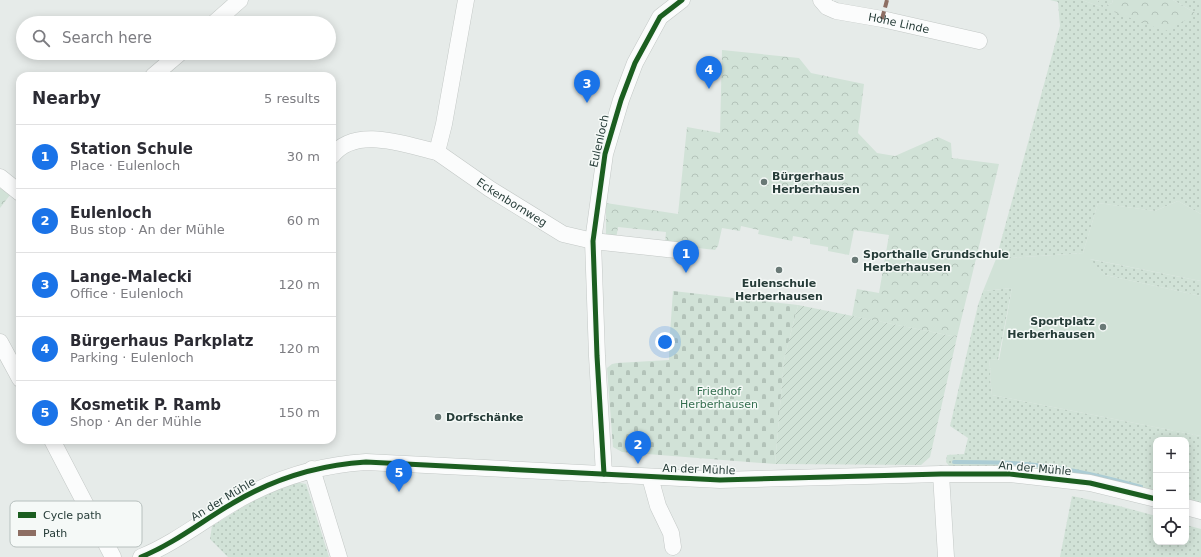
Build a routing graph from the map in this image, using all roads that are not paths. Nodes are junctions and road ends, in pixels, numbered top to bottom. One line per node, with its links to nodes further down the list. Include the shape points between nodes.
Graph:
1 (240, 0): 5 (street)
2 (466, 0): 9 (street)
3 (682, 0): 13 (street, Eulenloch, via 660,16 635,63 621,100 605,154)
4 (821, 0): 6 (street, Hohe Linde, via 827,7 836,11)
5 (222, 16)
6 (979, 42)
7 (172, 60): 8 (street)
8 (159, 72)
9 (437, 152): 10 (street, Eckenbornweg, via 400,143 362,139 347,143); 13 (street, Eckenbornweg, via 544,224 563,234)
10 (336, 153)
11 (2, 179): 12 (street)
12 (16, 190)
13 (593, 241): 14 (street); 19 (street, Eulenloch)
14 (676, 250)
15 (0, 342): 16 (street)
16 (16, 372)
17 (56, 444): 23 (street)
18 (312, 469): 19 (street, An der Mühle, via 373,462); 29 (street, An der Mühle, via 260,488 163,548); 30 (street)
19 (604, 474): 21 (street, An der Mühle)
20 (941, 474): 21 (street, An der Mühle, via 742,480); 22 (street, An der Mühle, via 1010,474 1060,479 1090,483); 31 (street)
21 (650, 476): 27 (street, An der Mühle, via 658,506 671,533)
22 (1153, 499)
23 (85, 501)
24 (1189, 508): 25 (street)
25 (1201, 511)
26 (108, 547): 28 (street)
27 (672, 547)
28 (113, 557)
29 (141, 557)
30 (339, 557)
31 (946, 557)

